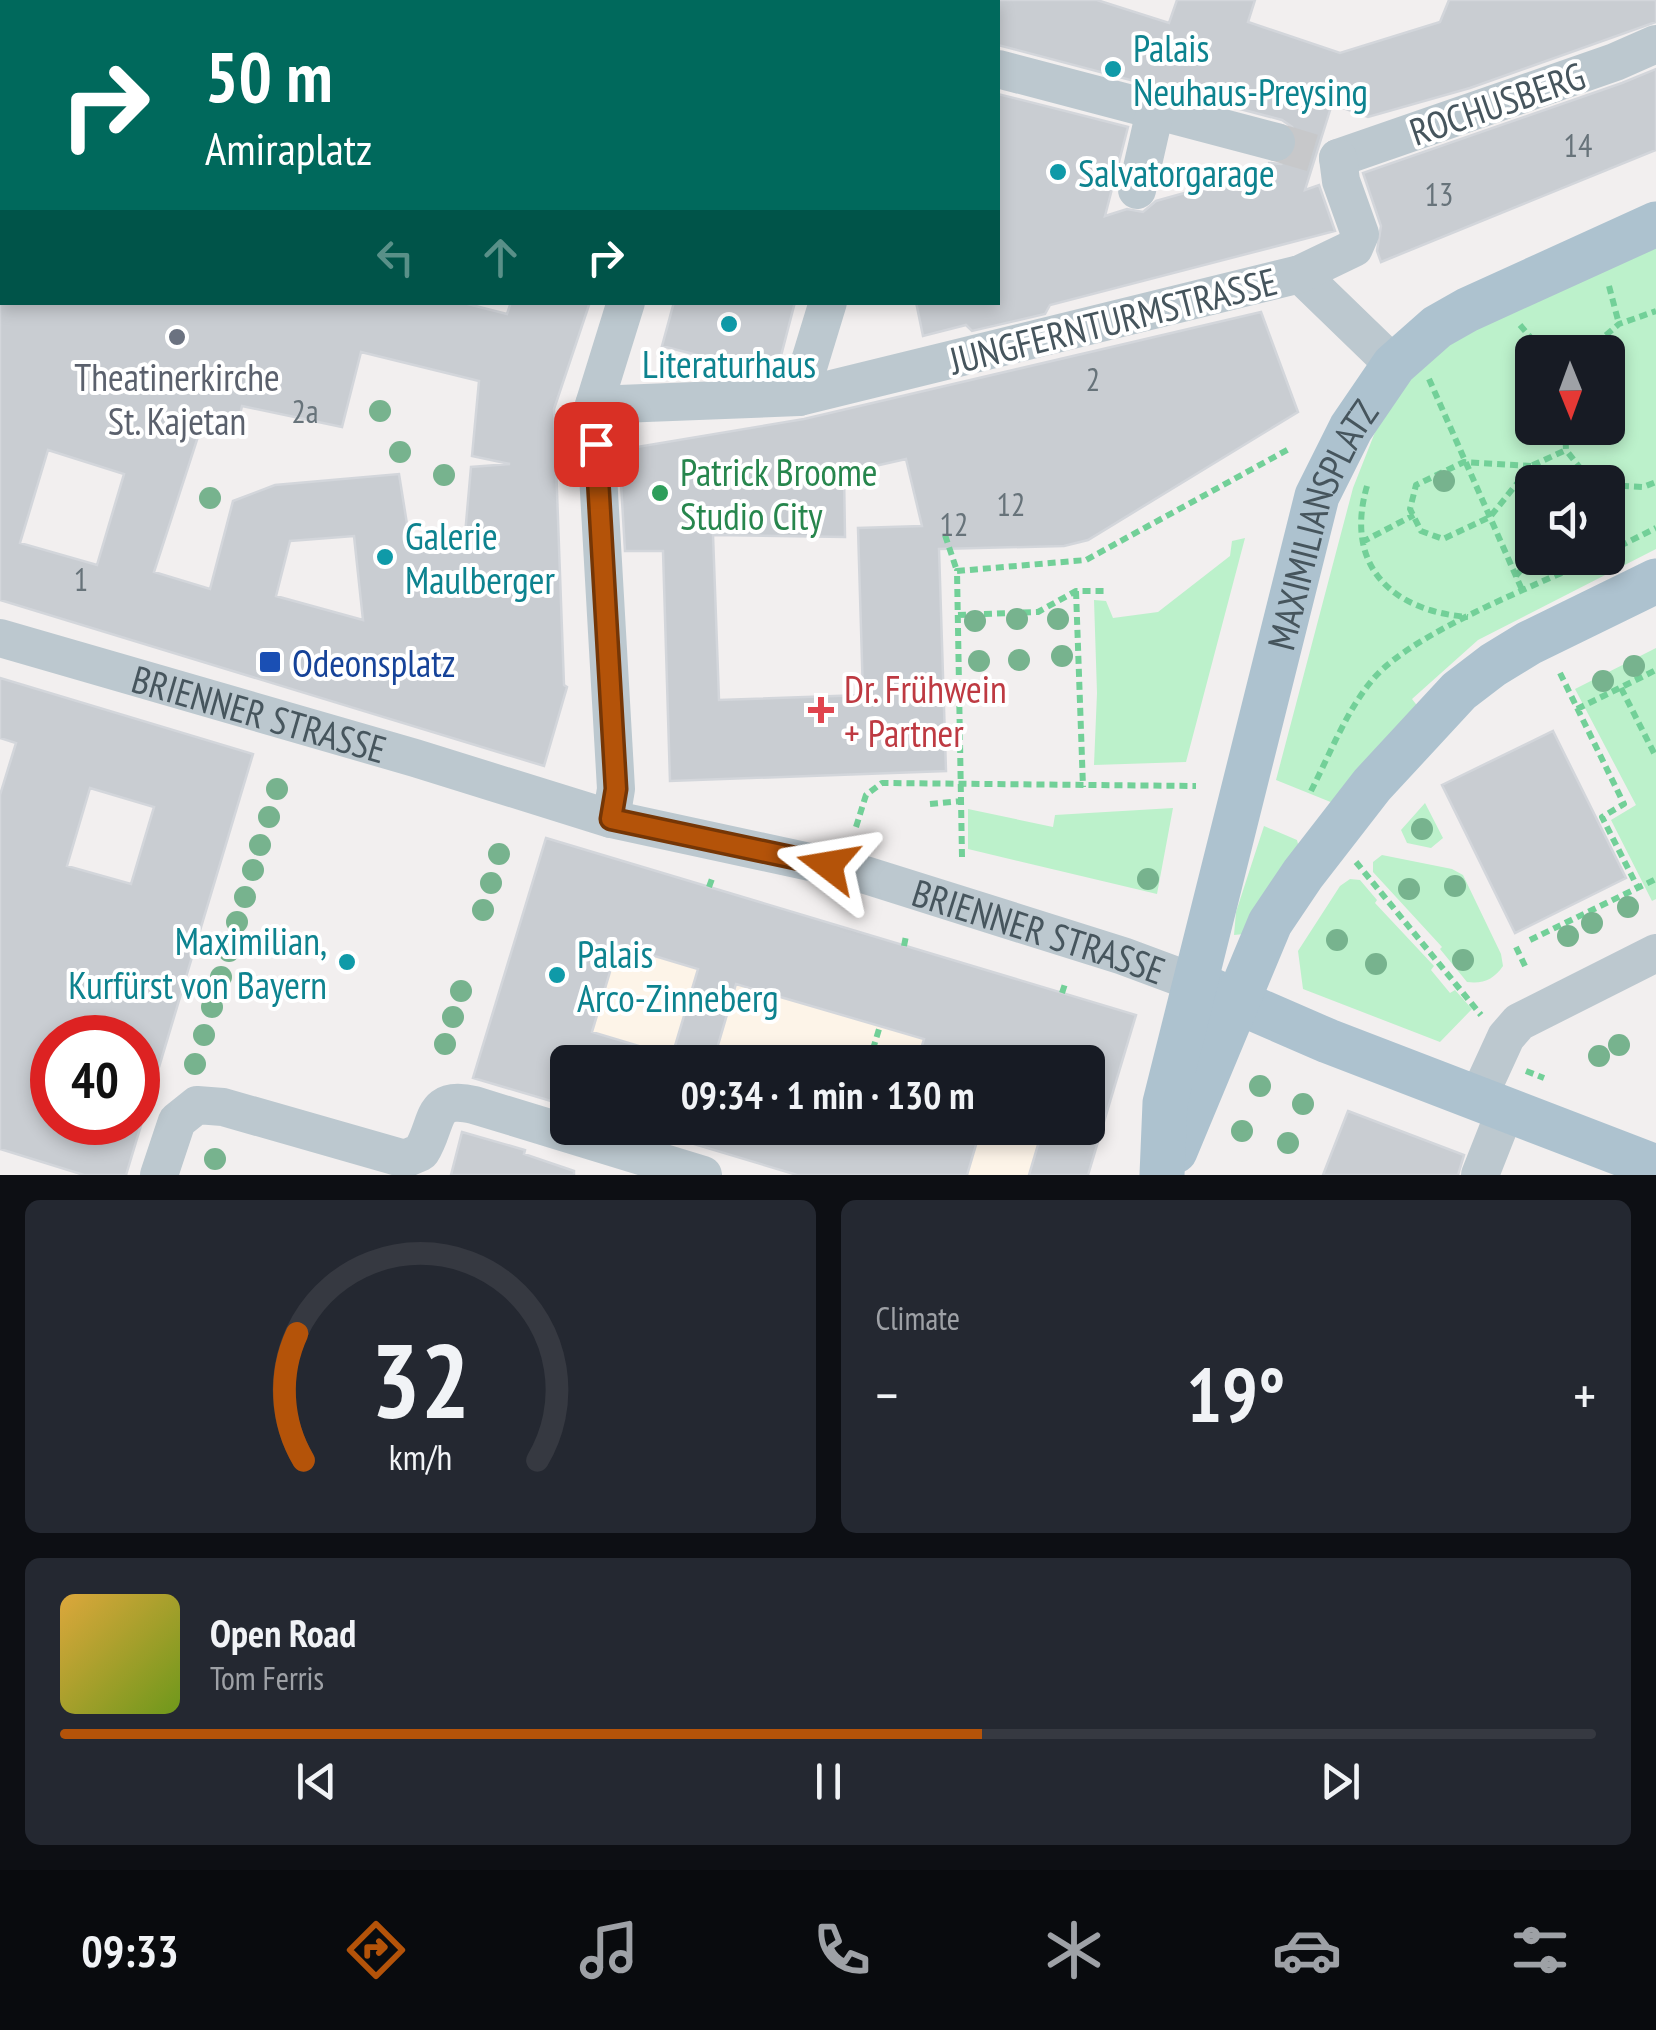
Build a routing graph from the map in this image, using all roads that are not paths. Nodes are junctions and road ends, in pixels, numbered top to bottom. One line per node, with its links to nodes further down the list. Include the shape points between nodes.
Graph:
1 (1656, 44): 7 (street, ROCHUSBERG, via 1327,156 1360,234 1354,248)
2 (1000, 70): 3 (street)
3 (1154, 112): 4 (street); 5 (street)
4 (1276, 142)
5 (1146, 187)
6 (1656, 224): 10 (main road, MAXIMILIANSPLATZ, via 1467,310)
7 (1300, 274): 10 (street, JUNGFERNTURMSTRASSE); 11 (street, JUNGFERNTURMSTRASSE)
8 (625, 305): 12 (street)
9 (827, 305): 11 (street)
10 (1404, 356): 17 (main road, MAXIMILIANSPLATZ, via 1351,428 1317,496)
11 (799, 397): 12 (street, JUNGFERNTURMSTRASSE)
12 (594, 405): 15 (street, via 616,789)
13 (1656, 582): 18 (main road, via 1529,642 1459,690 1392,761 1293,887)
14 (0, 638): 15 (street, BRIENNER STRASSE)
15 (611, 819): 17 (street, BRIENNER STRASSE, via 856,872)
16 (1656, 953): 19 (street, via 1519,1022 1506,1037)
17 (1193, 982): 18 (main road, BRIENNER STRASSE); 23 (main road, MAXIMILIANSPLATZ, via 1164,1103)
18 (1236, 1004): 19 (main road, BRIENNER STRASSE); 23 (main road)
19 (1492, 1104): 20 (main road, BRIENNER STRASSE); 24 (street)
20 (1656, 1166)
21 (159, 1175): 22 (street, via 172,1133 197,1106 405,1159 421,1152 444,1105 453,1102)
22 (702, 1175)
23 (1162, 1175)
24 (1480, 1175)

